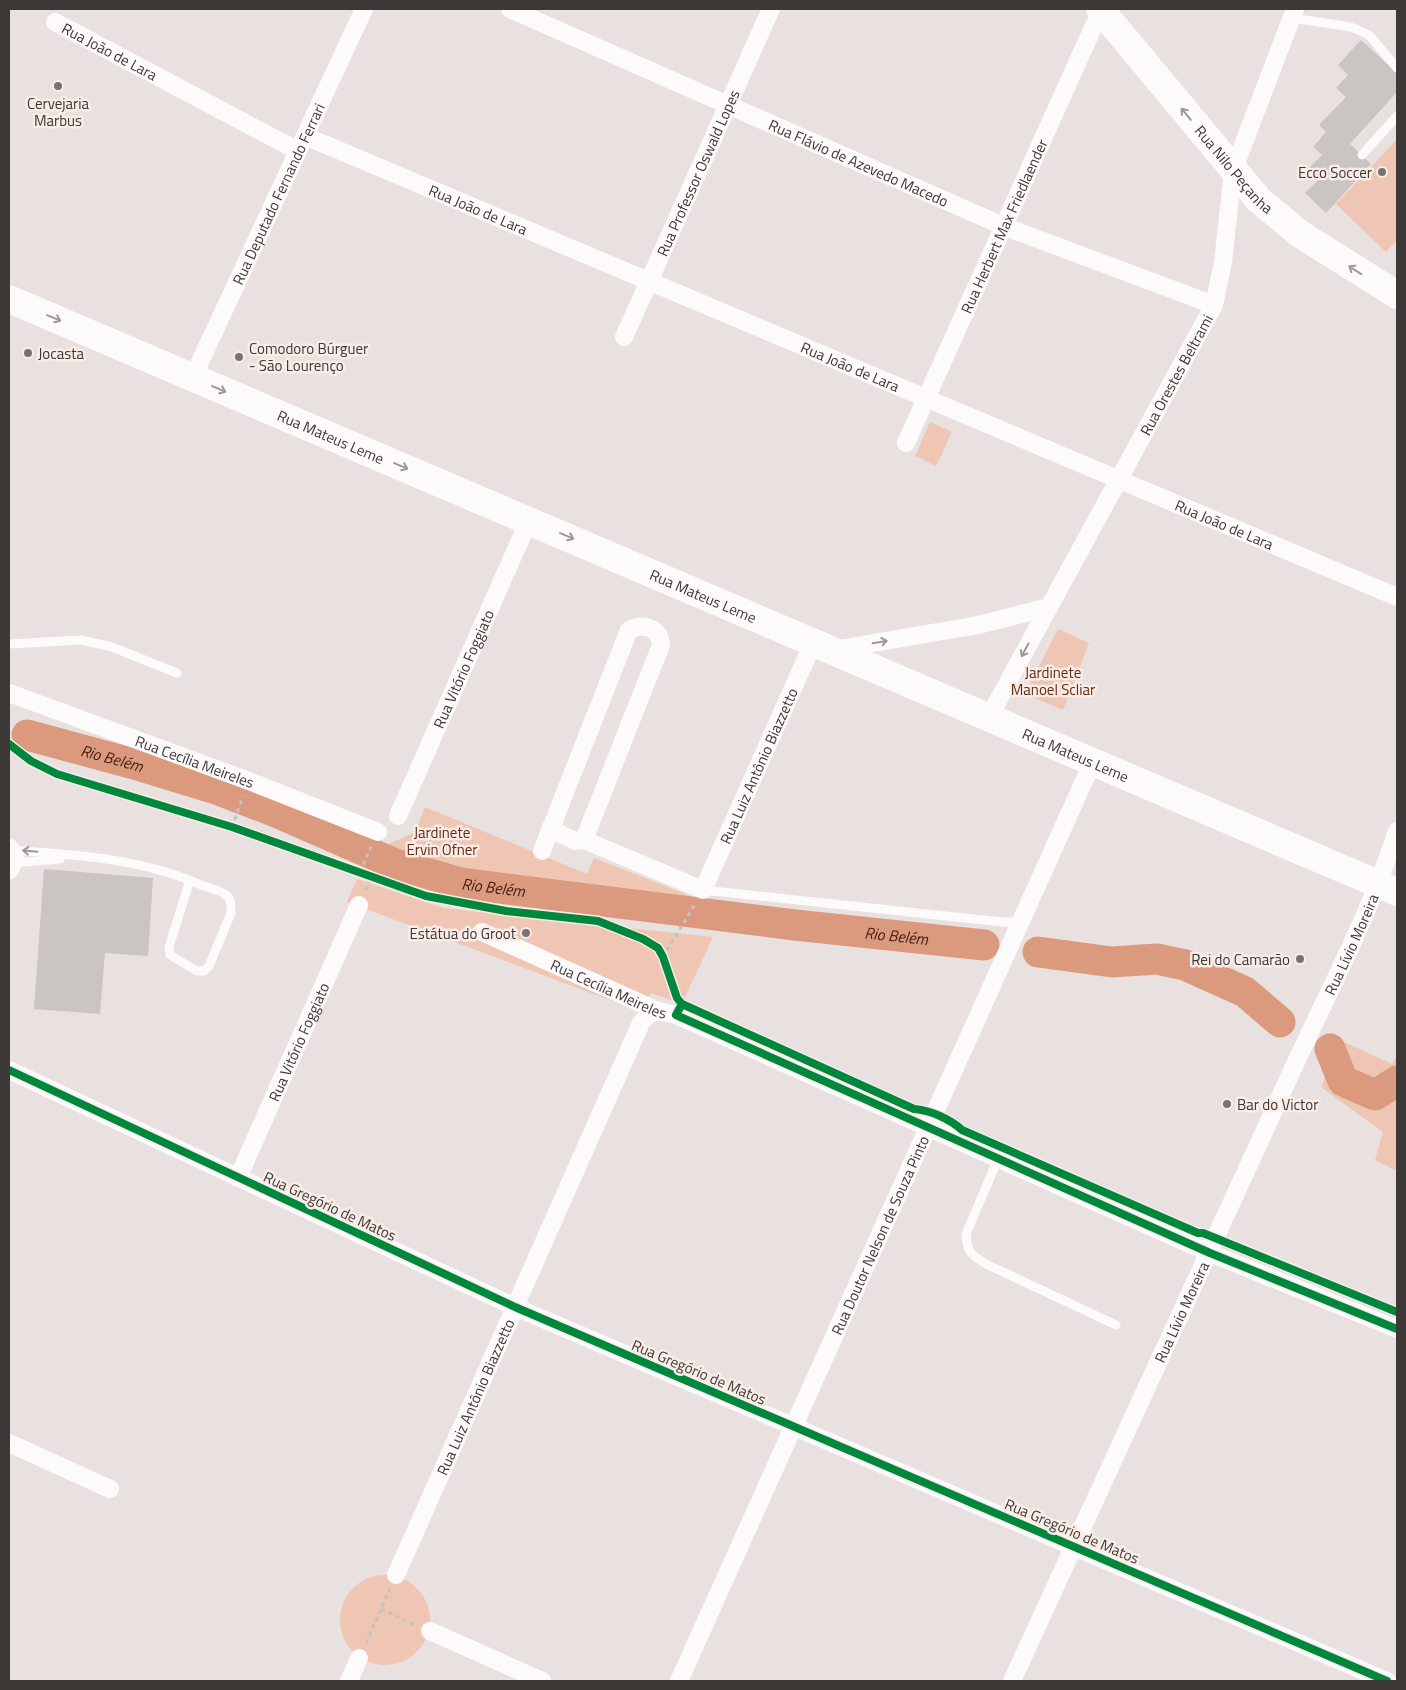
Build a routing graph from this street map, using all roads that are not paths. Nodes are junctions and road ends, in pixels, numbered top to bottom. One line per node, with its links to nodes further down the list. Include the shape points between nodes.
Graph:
1 (364, 9): 10 (street, Rua Deputado Fernando Ferrari)
2 (510, 9): 8 (street, Rua Flávio de Azevedo Macedo)
3 (771, 9): 8 (street, Rua Professor Oswald Lopes)
4 (1100, 9): 12 (main road, Rua Nilo Peçanha, one-way to 4); 13 (street, Rua Herbert Max Friedlaender)
5 (1293, 14): 7 (lane, via 1351,27 1369,35); 12 (street, Rua Orestes Beltrami)
6 (55, 22): 10 (street, Rua João de Lara)
7 (1397, 68)
8 (728, 105): 13 (street, Rua Flávio de Azevedo Macedo); 14 (street, Rua Professor Oswald Lopes)
9 (1397, 116): 11 (lane)
10 (302, 144): 14 (street, Rua João de Lara); 19 (street, Rua Deputado Fernando Ferrari)
11 (1362, 155)
12 (1233, 171): 15 (main road, Rua Nilo Peçanha, one-way to 12, via 1300,234 1259,200); 17 (street, Rua Orestes Beltrami, via 1223,262)
13 (1004, 226): 17 (street, Rua Flávio de Azevedo Macedo); 20 (street, Rua Herbert Max Friedlaender)
14 (649, 281): 18 (street, Rua Professor Oswald Lopes); 20 (street, Rua João de Lara)
15 (1397, 295)
16 (9, 299): 19 (main road, Rua Mateus Leme, one-way to 19)
17 (1214, 305): 22 (street, Rua Orestes Beltrami)
18 (624, 337)
19 (193, 377): 23 (main road, Rua Mateus Leme, one-way to 23)
20 (926, 398): 21 (street, Rua Herbert Max Friedlaender); 22 (street, Rua João de Lara)
21 (906, 443)
22 (1120, 480): 24 (street, Rua João de Lara); 25 (street, Rua Orestes Beltrami)
23 (529, 520): 27 (main road, Rua Mateus Leme, one-way to 27); 32 (street, Rua Vitório Foggiato)
24 (1397, 598)
25 (1049, 607): 27 (street, one-way to 25, via 978,625); 30 (street, Rua Orestes Beltrami, one-way to 30)
26 (9, 644): 28 (lane, via 81,640 112,647)
27 (823, 645): 30 (main road, Rua Mateus Leme); 42 (street, Rua Luiz Antônio Biazzetto)
28 (177, 673)
29 (9, 693): 35 (street, Rua Cecília Meireles, via 249,781)
30 (989, 716): 31 (main road, Rua Mateus Leme)
31 (1093, 761): 41 (main road, Rua Mateus Leme); 44 (street, Rua Doutor Nelson de Souza Pinto)
32 (398, 816)
33 (550, 829): 36 (street, via 575,840); 36 (street, via 629,630 646,626 661,638 661,645); 37 (street)
34 (1397, 831): 41 (street, Rua Lívio Moreira)
35 (375, 839)
36 (584, 840): 42 (street)
37 (542, 851)
38 (10, 855): 39 (lane, one-way to 38); 39 (lane)
39 (85, 856): 40 (lane, via 137,863)
40 (190, 880): 40 (lane, via 227,896 232,903 231,913 204,971 197,971 170,955 169,947)
41 (1389, 887): 51 (street, Rua Lívio Moreira, via 1299,1055)
42 (703, 890): 44 (lane)
43 (359, 905): 50 (street, Rua Vitório Foggiato)
44 (1021, 922): 48 (street, Rua Doutor Nelson de Souza Pinto)
45 (482, 932): 46 (street, Rua Cecília Meireles)
46 (658, 1010): 48 (street, Rua Cecília Meireles, via 676,1015); 52 (street, Rua Luiz Antônio Biazzetto, via 641,1024)
47 (9, 1070): 50 (street, Rua Gregório de Matos)
48 (928, 1128): 49 (street, Rua Cecília Meireles); 55 (street, Rua Doutor Nelson de Souza Pinto)
49 (998, 1159): 51 (street, Rua Cecília Meireles); 53 (lane, via 966,1234 967,1247 986,1264)
50 (238, 1178): 52 (street, Rua Gregório de Matos)
51 (1210, 1253): 54 (street, Rua Cecília Meireles); 58 (street, Rua Lívio Moreira)
52 (515, 1308): 55 (street, Rua Gregório de Matos); 59 (street, Rua Luiz Antônio Biazzetto)
53 (1116, 1325)
54 (1397, 1330)
55 (793, 1427): 58 (street, Rua Gregório de Matos); 64 (street, Rua Doutor Nelson de Souza Pinto)
56 (9, 1443): 57 (street)
57 (110, 1489)
58 (1072, 1546): 65 (street, Rua Lívio Moreira); 66 (street, Rua Gregório de Matos)
59 (396, 1575)
60 (430, 1631): 63 (street)
61 (359, 1658): 62 (street)
62 (349, 1681)
63 (542, 1681)
64 (679, 1681)
65 (1012, 1681)
66 (1387, 1681)

